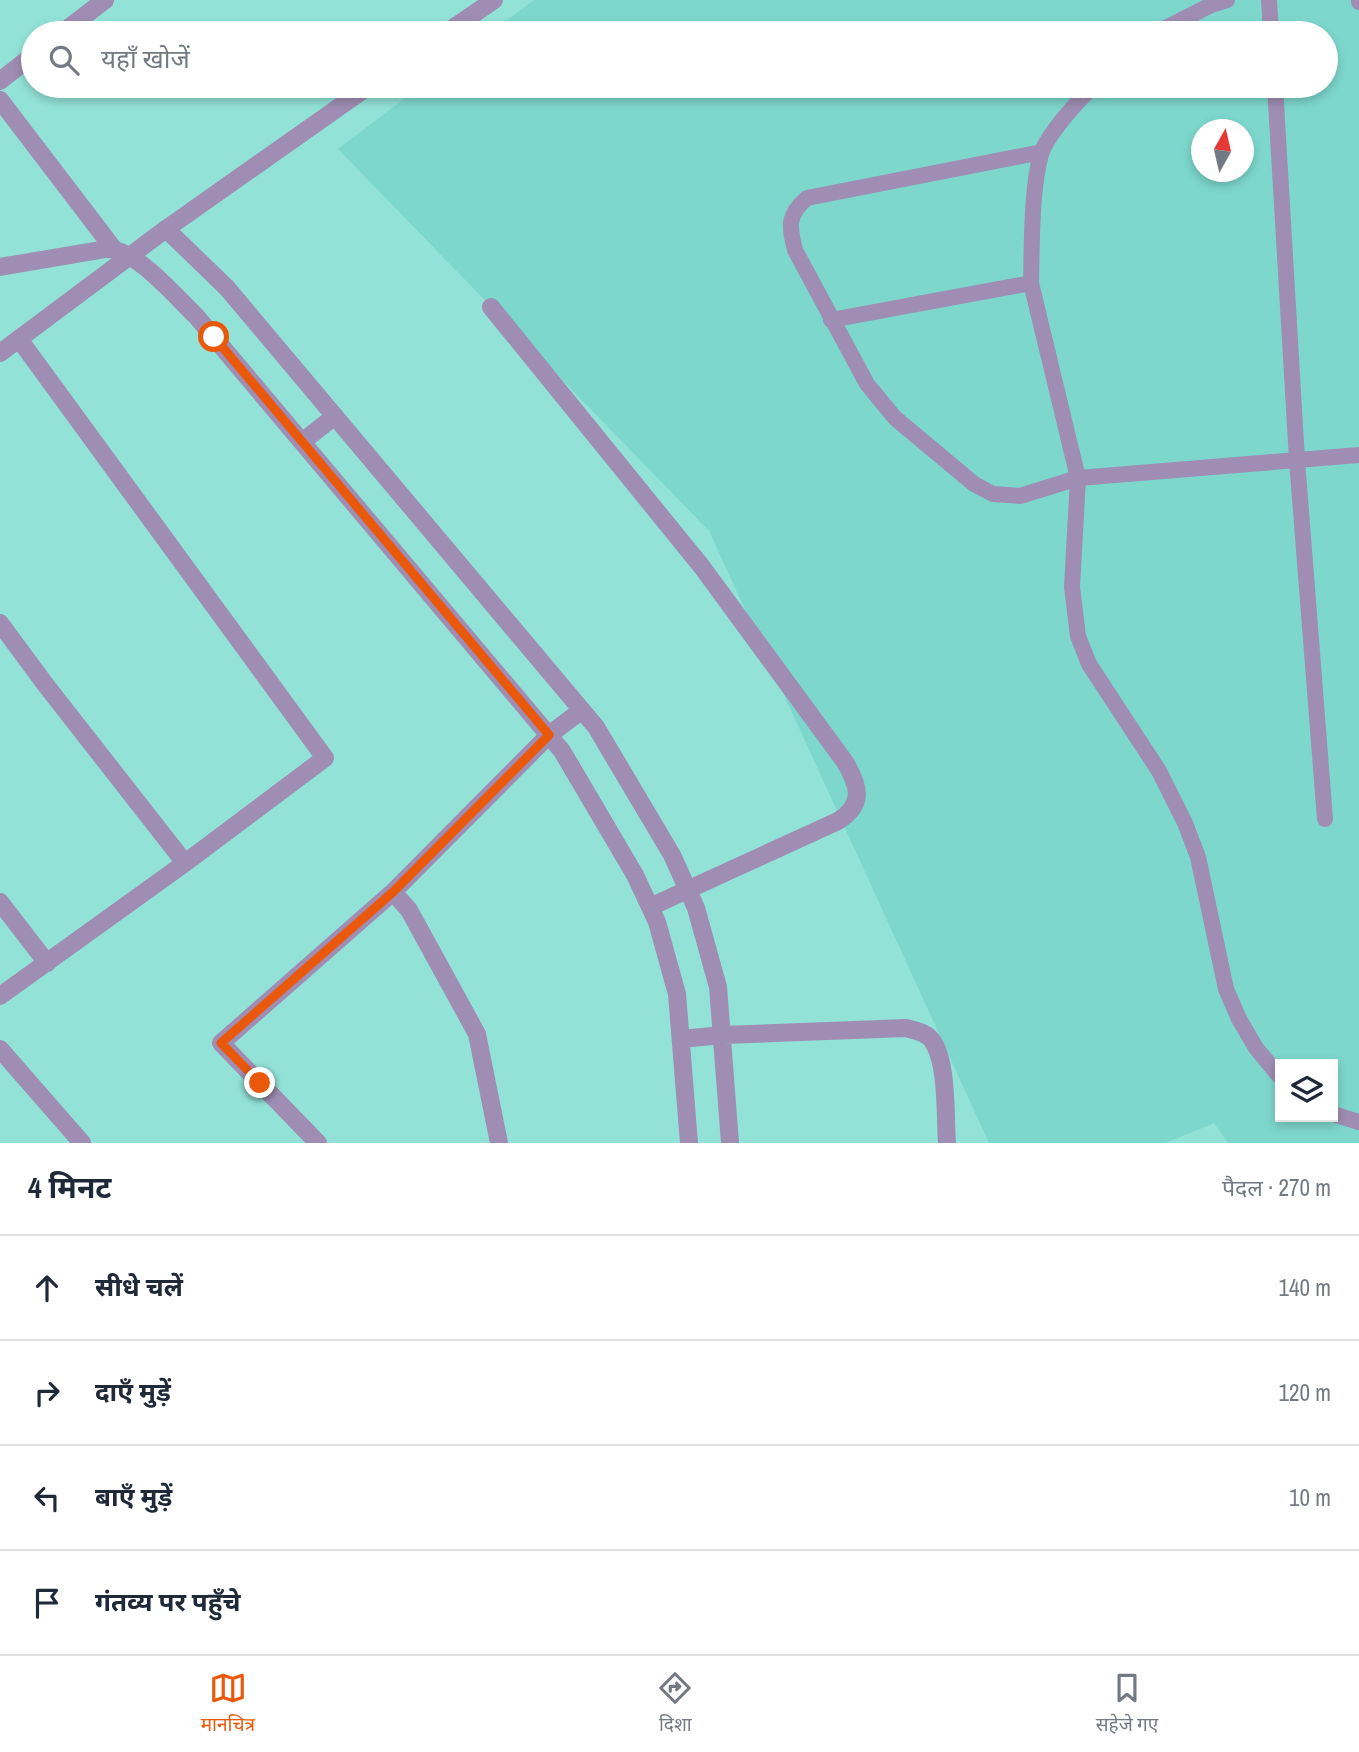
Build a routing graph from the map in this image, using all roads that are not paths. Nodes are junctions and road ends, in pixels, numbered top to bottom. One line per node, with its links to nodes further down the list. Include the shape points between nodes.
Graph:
1 (105, 0): 5 (street)
2 (494, 0): 6 (street)
3 (1227, 0): 7 (lane)
4 (1269, 0): 8 (lane)
5 (78, 21)
6 (463, 21)
7 (1180, 21)
8 (1270, 21)
9 (21, 64): 10 (street)
10 (0, 81)
11 (352, 98): 16 (street)
12 (1081, 98): 15 (lane)
13 (1276, 98): 28 (lane)
14 (0, 100): 17 (street)
15 (1042, 152): 20 (lane); 22 (lane, via 807,198 791,218 790,232)
16 (166, 229): 18 (street); 25 (street, via 227,288)
17 (113, 248): 18 (street); 19 (street)
18 (131, 255): 23 (street); 26 (street, via 196,316)
19 (0, 267)
20 (1031, 283): 22 (lane); 29 (lane)
21 (491, 307): 35 (street, via 702,567 845,762 857,787 854,807 838,821)
22 (831, 320): 29 (lane, via 867,384 895,418 985,491 1020,496)
23 (19, 339): 24 (street); 34 (street, via 325,758)
24 (0, 353)
25 (335, 416): 26 (street); 31 (street)
26 (302, 442): 32 (street)
27 (1359, 455): 28 (lane)
28 (1297, 460): 29 (lane); 33 (lane)
29 (1078, 478): 44 (lane, via 1072,587 1078,636 1089,664 1159,771 1185,822 1198,857 1226,989 1256,1048)
30 (0, 623): 34 (street)
31 (582, 710): 32 (street); 35 (street, via 672,855)
32 (549, 735): 36 (street); 38 (street)
33 (1325, 819)
34 (186, 863): 39 (street)
35 (687, 889): 38 (street); 41 (street, via 718,987)
36 (393, 892): 48 (street, via 221,1043); 49 (street, via 409,911 477,1034)
37 (0, 902): 39 (street)
38 (650, 907): 42 (street, via 677,994)
39 (47, 963): 40 (street)
40 (0, 996)
41 (723, 1035): 42 (street); 51 (street); 52 (street, via 906,1028 921,1032 930,1037 941,1062)
42 (681, 1039): 50 (street)
43 (0, 1049): 47 (street)
44 (1275, 1071)
45 (1338, 1116): 46 (lane)
46 (1359, 1122)
47 (82, 1143)
48 (318, 1143)
49 (499, 1143)
50 (689, 1143)
51 (730, 1143)
52 (947, 1143)

